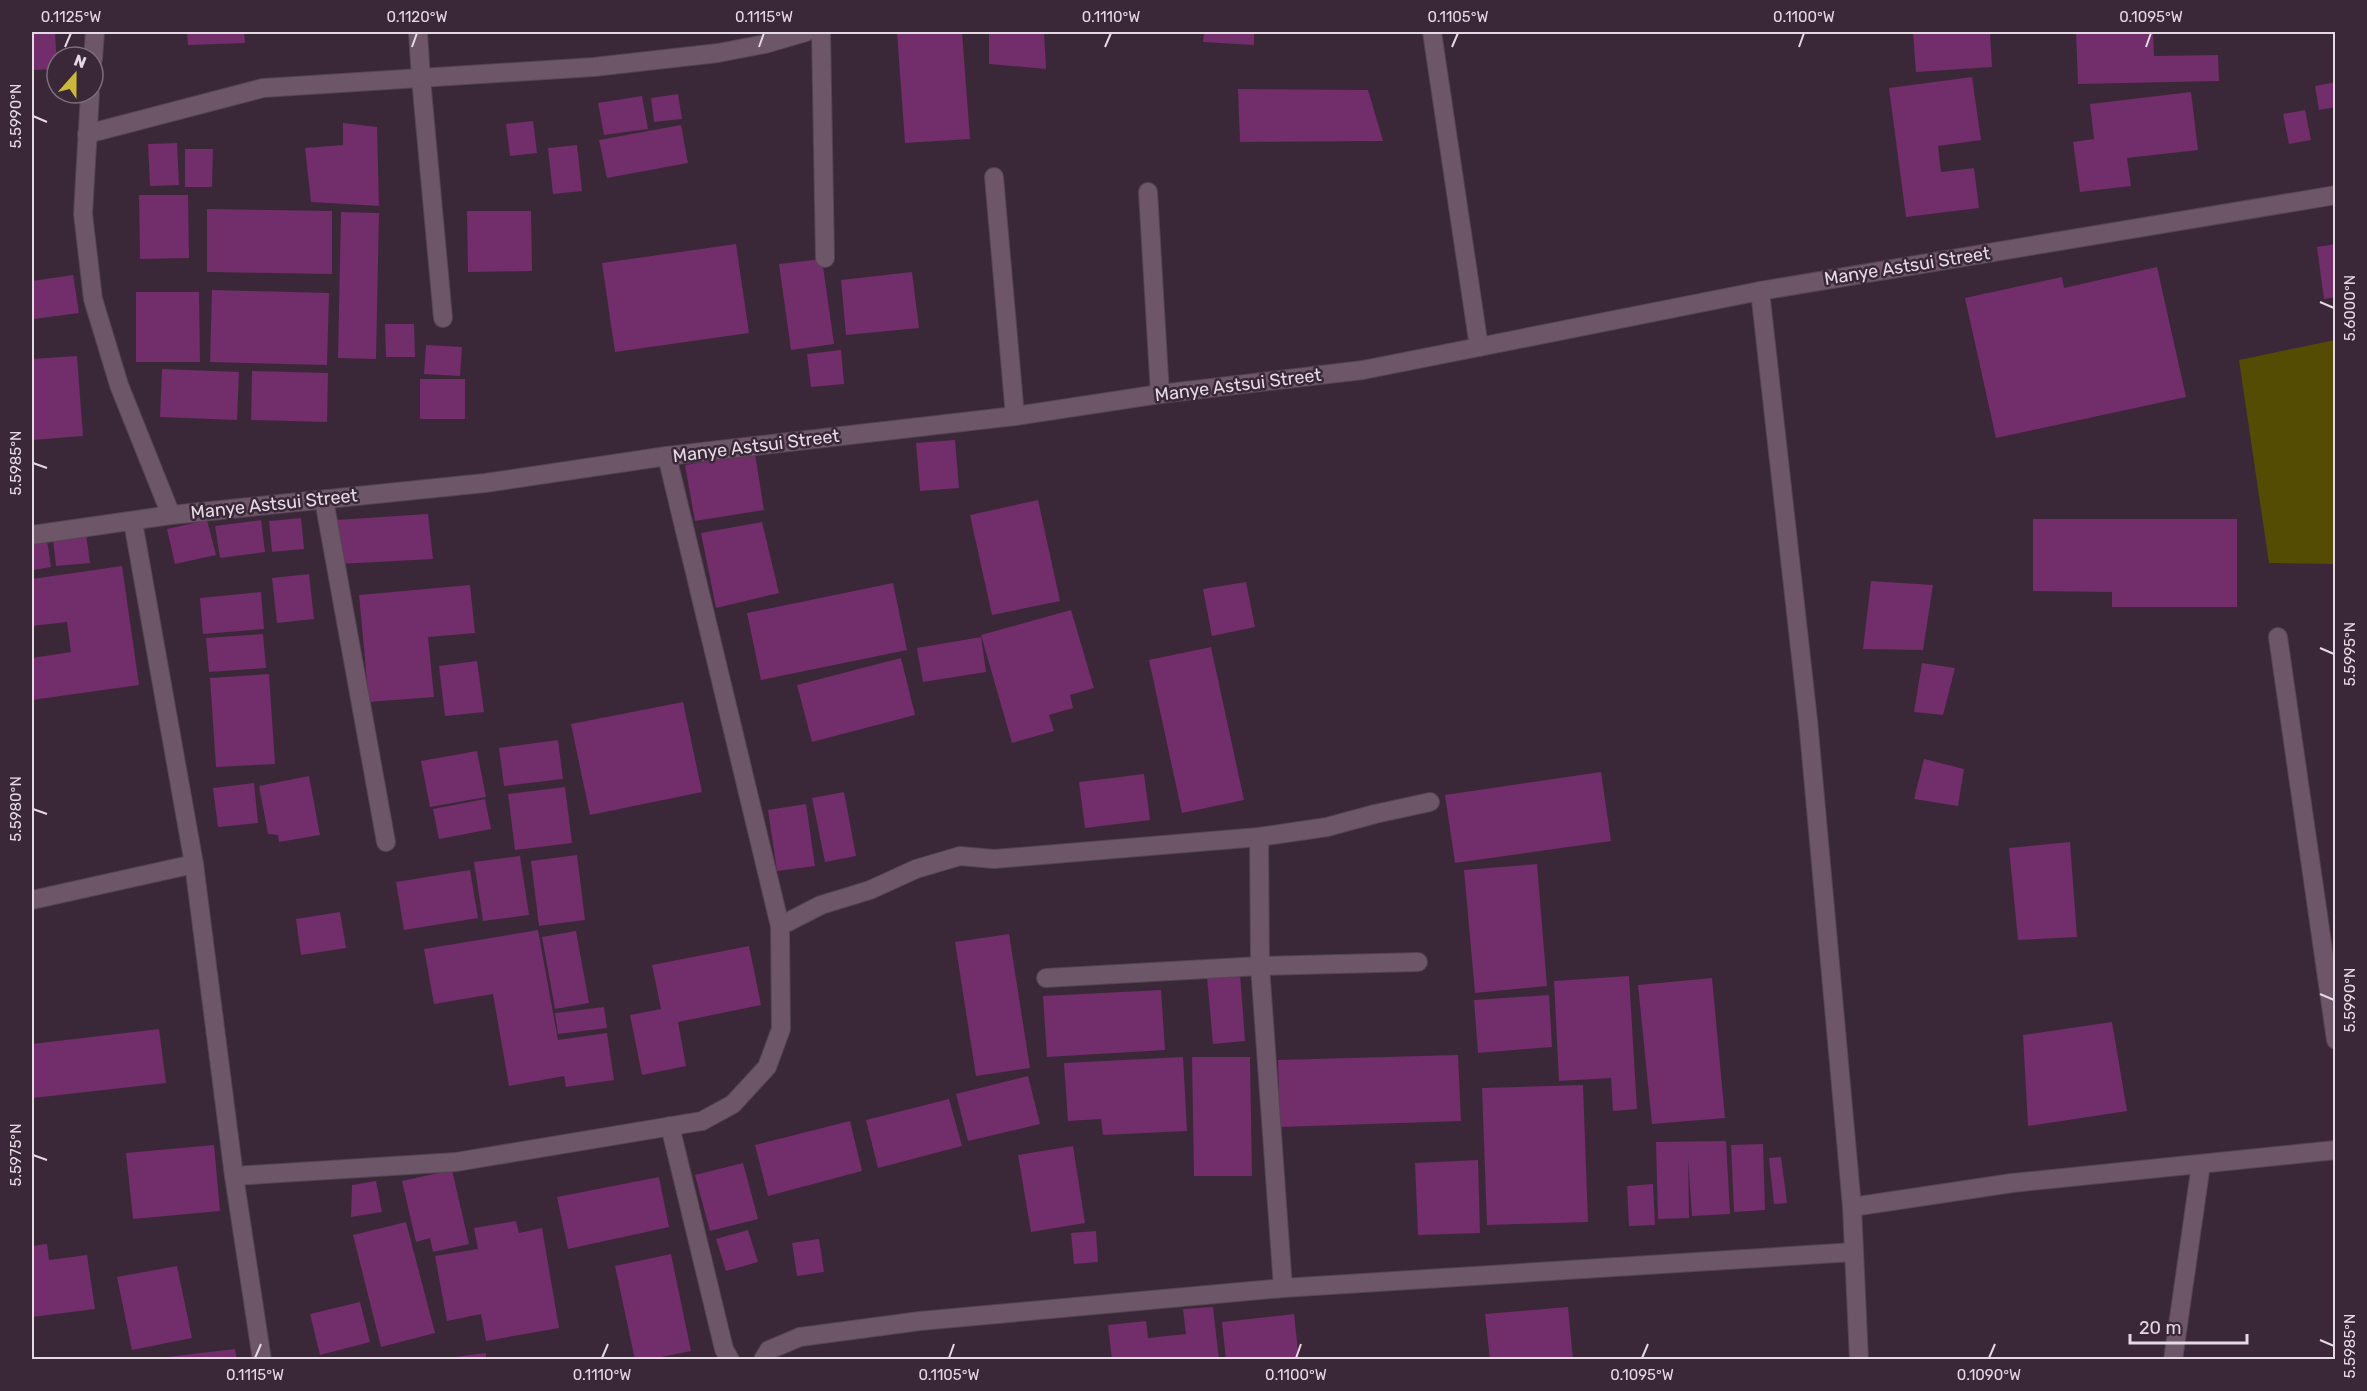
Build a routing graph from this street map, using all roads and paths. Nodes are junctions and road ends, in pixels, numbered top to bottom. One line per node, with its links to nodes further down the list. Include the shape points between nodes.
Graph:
1 (418, 32): 5 (street)
2 (806, 32): 5 (street, via 687,58)
3 (820, 32): 11 (street)
4 (1432, 32): 14 (street)
5 (421, 79): 7 (street, via 263,88); 13 (street)
6 (89, 105): 7 (street)
7 (87, 134): 19 (street, via 83,214 93,299 119,385)
8 (994, 177): 16 (street)
9 (1148, 192): 15 (street)
10 (2336, 195): 12 (street, Manye Astsui Street)
11 (825, 258)
12 (1760, 291): 14 (street, Manye Astsui Street); 37 (street, via 1808,720)
13 (443, 318)
14 (1479, 347): 15 (street, Manye Astsui Street, via 1363,370)
15 (1160, 394): 16 (street, Manye Astsui Street)
16 (1015, 416): 17 (street, Manye Astsui Street)
17 (668, 456): 18 (street, Manye Astsui Street, via 485,483); 28 (street)
18 (324, 500): 19 (street, Manye Astsui Street); 25 (street)
19 (171, 515): 20 (street, Manye Astsui Street)
20 (133, 522): 21 (street, Manye Astsui Street); 26 (street)
21 (32, 535)
22 (2278, 637): 32 (street)
23 (1430, 802): 24 (street, via 1327,827)
24 (1259, 837): 28 (street, via 994,859 960,856 820,905); 30 (street)
25 (386, 842)
26 (194, 864): 27 (street); 36 (street)
27 (32, 900)
28 (780, 926): 33 (street, via 781,1029 767,1067 733,1104 702,1121)
29 (1418, 962): 30 (street)
30 (1260, 966): 31 (street); 39 (street)
31 (1046, 978)
32 (2336, 1040)
33 (670, 1126): 36 (street, via 456,1162); 41 (street, via 724,1349)
34 (2336, 1150): 35 (street)
35 (2201, 1164): 37 (street, via 2012,1183); 44 (street)
36 (234, 1176): 40 (street)
37 (1852, 1207): 38 (street)
38 (1854, 1252): 39 (street); 43 (street)
39 (1283, 1288): 42 (street, via 920,1321 800,1337 770,1350)
40 (262, 1359)
41 (730, 1359)
42 (763, 1359)
43 (1859, 1359)
44 (2173, 1359)

